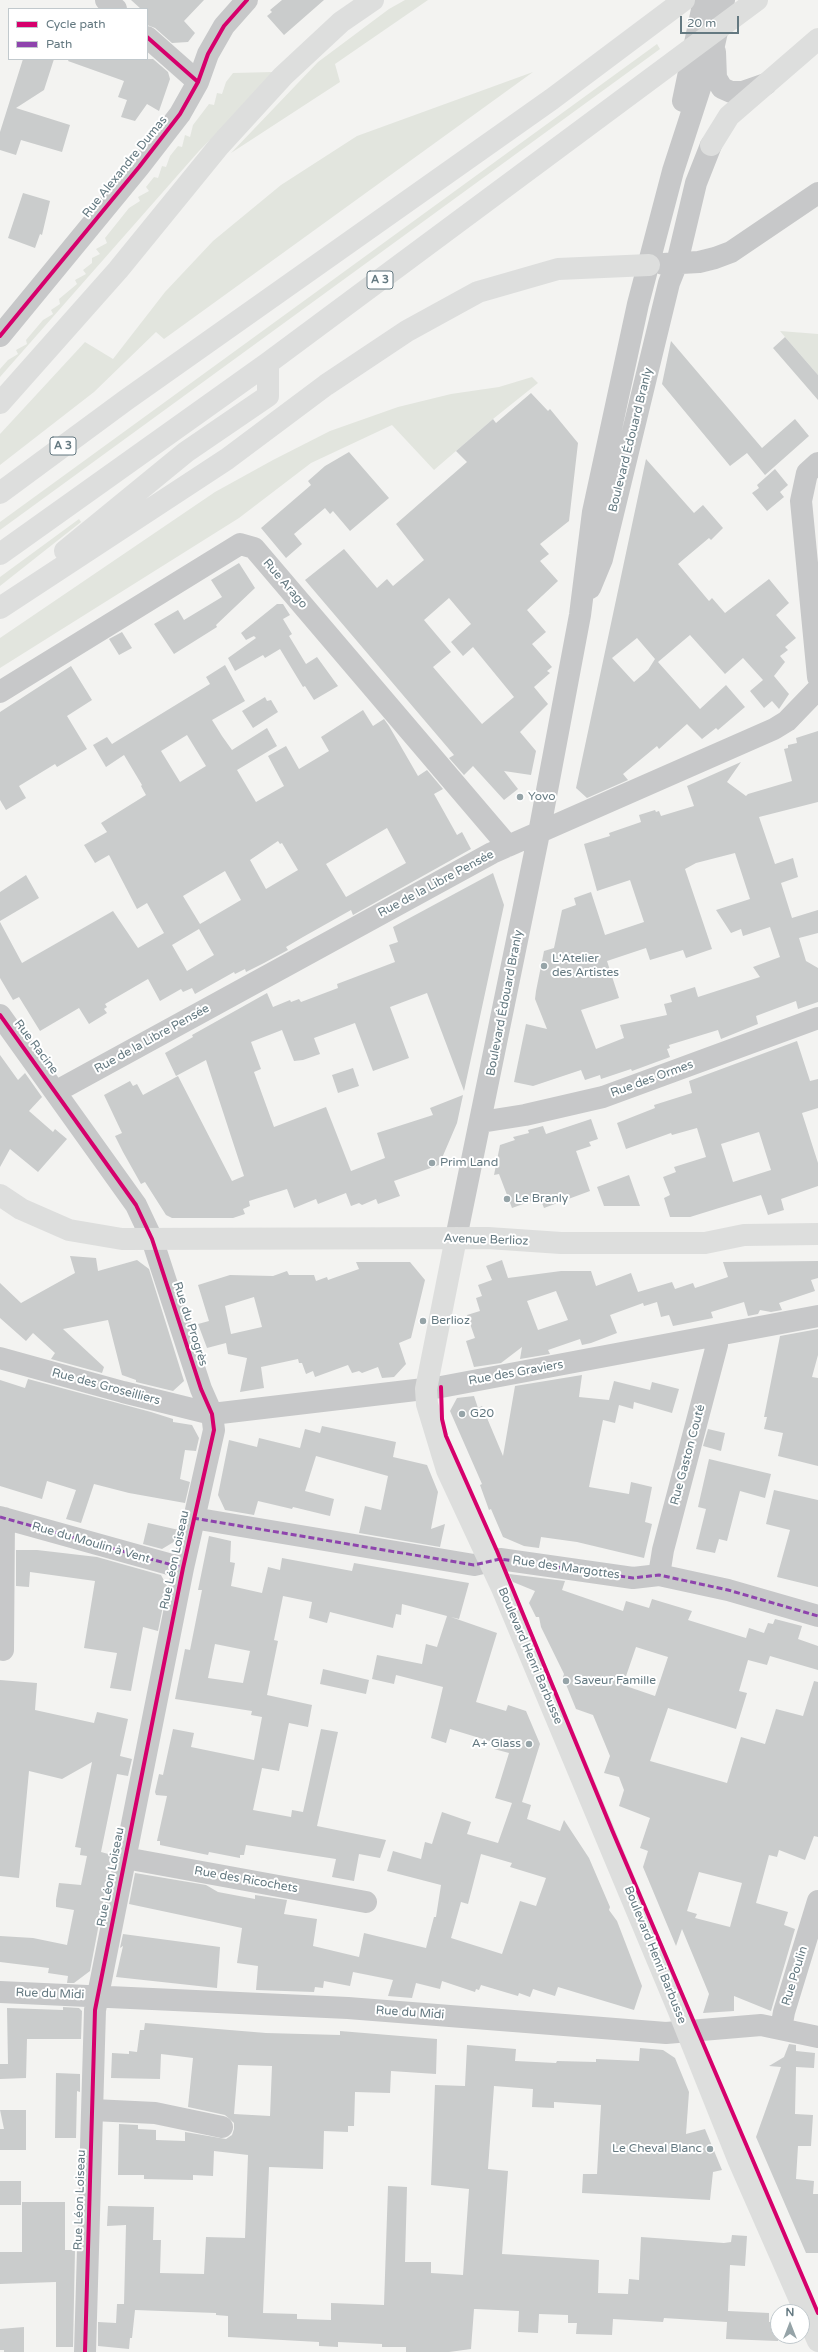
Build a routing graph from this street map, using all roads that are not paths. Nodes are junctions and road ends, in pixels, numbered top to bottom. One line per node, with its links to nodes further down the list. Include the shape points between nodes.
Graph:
1 (106, 0): 8 (street)
2 (247, 0): 12 (street, Rue Alexandre Dumas, via 224,26 208,54)
3 (373, 0): 21 (main road, via 341,22 283,76 219,146 118,270)
4 (684, 0): 23 (main road, A 3, via 552,99)
5 (704, 0): 14 (street)
6 (724, 0): 11 (street)
7 (757, 0): 20 (main road, A 3)
8 (115, 8)
9 (148, 38): 12 (street)
10 (818, 39): 13 (main road)
11 (714, 45): 13 (street, via 716,78 722,88 731,92 743,92); 14 (street)
12 (198, 82): 19 (street, Rue Alexandre Dumas, via 180,114 148,156)
13 (766, 84): 15 (main road, via 729,116)
14 (691, 97): 18 (street, Boulevard Édouard Branly)
15 (710, 145): 17 (street, Boulevard Édouard Branly, via 696,183)
16 (818, 194): 17 (street, via 731,252 715,258)
17 (677, 263): 18 (street); 26 (street, Boulevard Édouard Branly, via 669,284 602,559)
18 (650, 265): 25 (main road, via 558,270 478,292 407,331 357,364 214,467); 26 (street, Boulevard Édouard Branly, via 638,304 593,512)
19 (0, 336)
20 (268, 363): 24 (main road, A 3); 25 (main road, via 268,396 186,452 25,583)
21 (0, 402)
22 (818, 463): 27 (street, via 808,474 801,501)
23 (0, 492)
24 (0, 554)
25 (4, 605)
26 (580, 615): 30 (street, Boulevard Édouard Branly)
27 (818, 677)
28 (818, 689): 30 (street, Rue de la Libre Pensée, via 788,721 774,729)
29 (0, 692): 31 (street, Rue Arago, via 240,544 254,548)
30 (539, 833): 31 (street, Rue de la Libre Pensée); 35 (street, Boulevard Édouard Branly)
31 (508, 846): 34 (street, Rue de la Libre Pensée)
32 (0, 1015): 34 (street, Rue Racine)
33 (818, 1018): 35 (street, Rue des Ormes, via 603,1097)
34 (57, 1092): 39 (street, Rue Racine, via 136,1205)
35 (481, 1122): 38 (street, Boulevard Édouard Branly)
36 (0, 1195): 39 (main road, Avenue Berlioz, via 21,1209 86,1235 122,1240)
37 (818, 1234): 38 (main road, Avenue Berlioz, via 744,1235 705,1243 561,1243)
38 (456, 1238): 39 (main road, Avenue Berlioz); 43 (main road, Boulevard Édouard Branly)
39 (152, 1239): 44 (street, Rue du Progrès, via 200,1389)
40 (818, 1316): 41 (street, Rue des Graviers)
41 (715, 1336): 43 (street, Rue des Graviers); 49 (street, Rue Gaston Couté, via 717,1345 663,1550)
42 (0, 1358): 44 (street, Rue des Groseilliers)
43 (426, 1389): 44 (street, Rue des Graviers); 47 (main road, Boulevard Henri Barbusse, via 427,1404 447,1470)
44 (212, 1414): 46 (street, Rue Léon Loiseau, via 214,1430)
45 (2, 1518): 48 (street, Rue du Moulin à Vent); 51 (street)
46 (193, 1518): 47 (street, Rue des Margottes, via 474,1565); 48 (street, Rue Léon Loiseau)
47 (489, 1560): 49 (street, Rue des Margottes, via 500,1559 633,1578); 58 (main road, Boulevard Henri Barbusse)
48 (183, 1568): 52 (street, Rue Léon Loiseau)
49 (659, 1575): 50 (street, Rue des Margottes, via 728,1590)
50 (818, 1616)
51 (3, 1650)
52 (125, 1858): 54 (street, Rue des Ricochets); 56 (street, Rue Léon Loiseau)
53 (818, 1901): 57 (street, Rue Poulin)
54 (366, 1902)
55 (0, 1992): 56 (street, Rue du Midi)
56 (98, 1996): 58 (street, Rue du Midi, via 348,2008 666,2033); 60 (street, Rue Léon Loiseau, via 95,2010)
57 (781, 2029): 58 (street, Rue du Midi, via 762,2025); 59 (street, Rue du Midi)
58 (687, 2031): 62 (main road, Boulevard Henri Barbusse, via 738,2159)
59 (818, 2037)
60 (93, 2110): 61 (street, via 155,2113); 63 (street, Rue Léon Loiseau)
61 (222, 2127)
62 (818, 2341)
63 (86, 2352)

